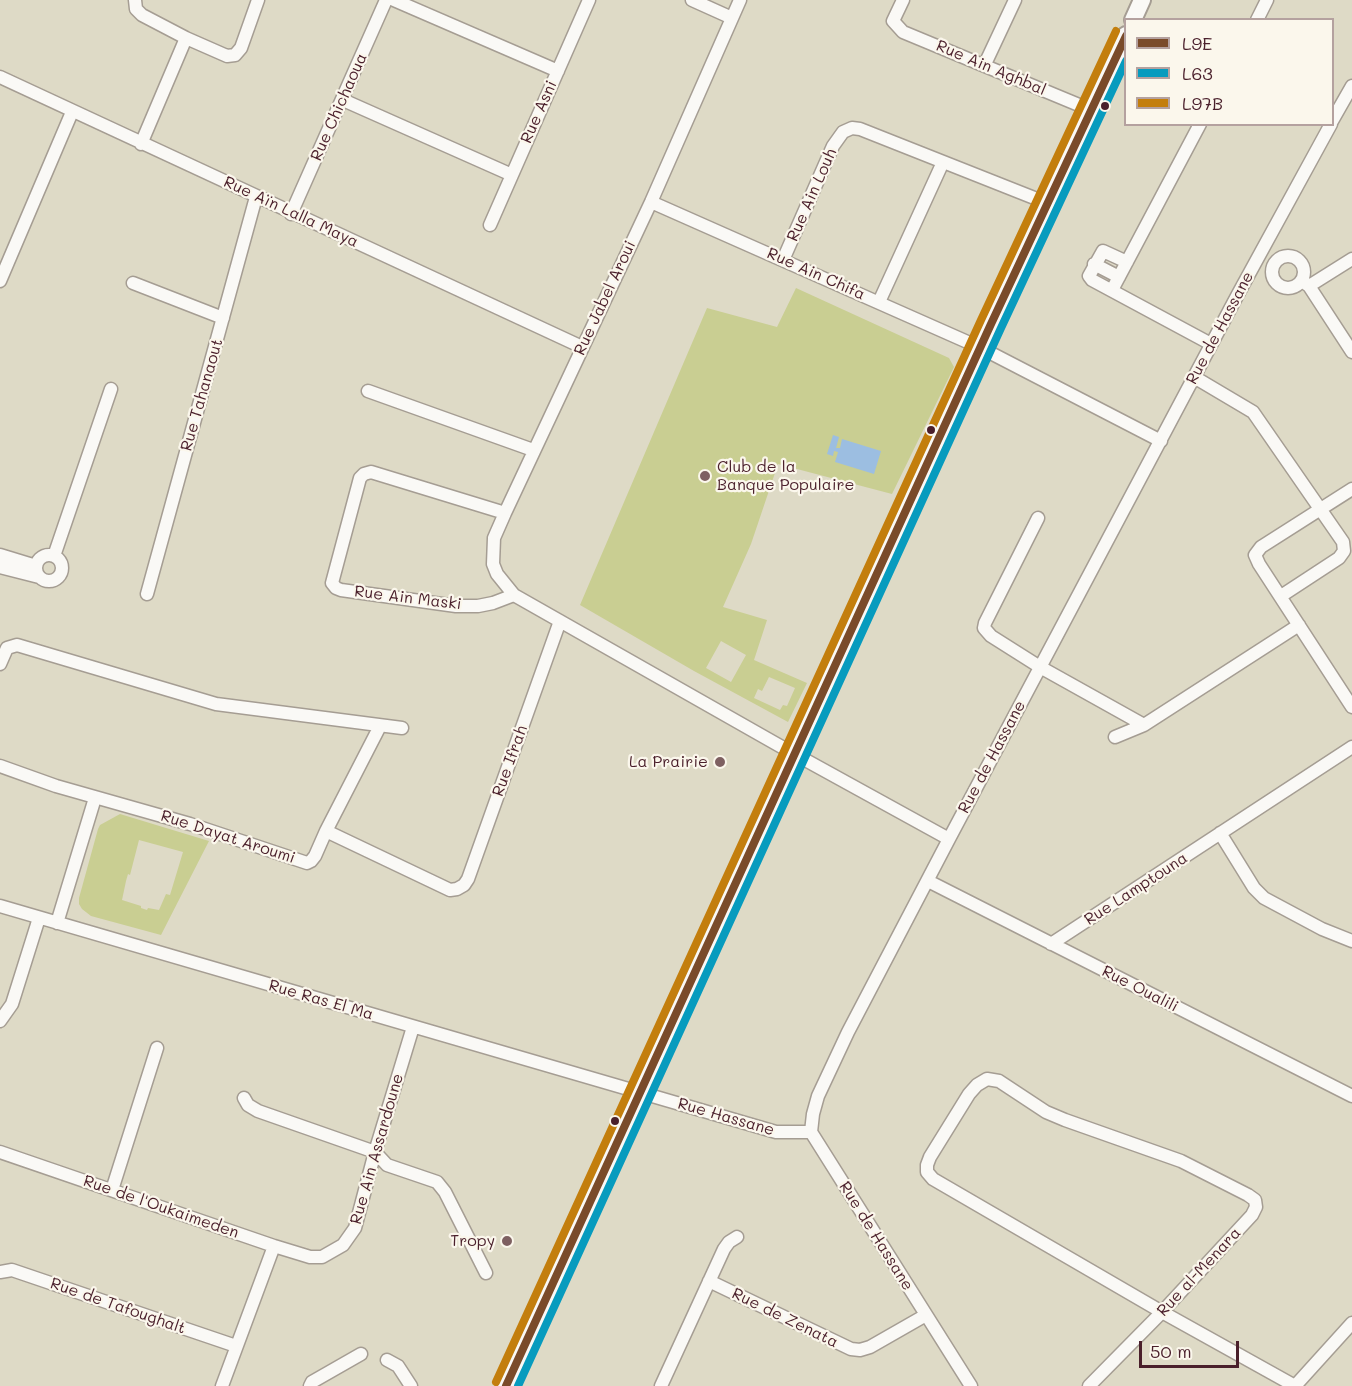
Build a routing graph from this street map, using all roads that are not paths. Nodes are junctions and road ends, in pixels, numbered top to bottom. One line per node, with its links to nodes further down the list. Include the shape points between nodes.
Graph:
1 (258, 0): 16 (street, via 235,55 227,56)
2 (386, 0): 21 (street, Rue Chichaoua)
3 (394, 0): 18 (street)
4 (589, 0): 18 (street, Rue Asni)
5 (692, 0): 12 (street)
6 (740, 0): 12 (street, Rue Jabel Aroui)
7 (903, 0): 17 (street, Rue Ain Aghbal, via 894,21 903,32)
8 (1015, 0): 17 (street)
9 (1142, 0): 13 (main road)
10 (1267, 0): 14 (street)
11 (134, 1): 16 (street, via 142,15)
12 (732, 18): 31 (street, Rue Jabel Aroui)
13 (1134, 18)
14 (1258, 18)
15 (1124, 37): 22 (main road)
16 (186, 38): 27 (street)
17 (985, 64): 22 (street, Rue Ain Aghbal)
18 (558, 71): 29 (street, Rue Asni)
19 (0, 77): 23 (street, Rue Aïn Lalla Maya)
20 (1352, 86): 24 (street, Rue de Hassane)
21 (343, 100): 29 (street); 33 (street, Rue Chichaoua)
22 (1091, 110): 32 (main road)
23 (72, 112): 27 (street, Rue Aïn Lalla Maya); 42 (street)
24 (1334, 119)
25 (1199, 126): 38 (street)
26 (1330, 126): 35 (street, Rue de Hassane)
27 (141, 144): 30 (street, Rue Aïn Lalla Maya)
28 (944, 162): 32 (street); 37 (street, Rue Ain Louh, via 860,129 843,132 833,146); 46 (street)
29 (512, 176): 34 (street, Rue Asni)
30 (256, 197): 33 (street, Rue Aïn Lalla Maya); 47 (street, Rue Tahanaout)
31 (651, 202): 37 (street, Rue Ain Chifa); 49 (street, Rue Jabel Aroui)
32 (1047, 203): 50 (main road)
33 (291, 214): 49 (street, Rue Aïn Lalla Maya)
34 (490, 225)
35 (1258, 257): 40 (street); 48 (street, Rue de Hassane)
36 (1352, 259): 44 (street)
37 (783, 260): 46 (street, Rue Ain Chifa)
38 (1127, 262): 39 (street, via 1103,251); 41 (street)
39 (1094, 264): 41 (street); 45 (street, via 1090,278)
40 (1274, 264): 44 (street, via 1285,256 1299,260); 44 (street, via 1271,271 1277,285 1290,289)
41 (1119, 277): 45 (street)
42 (0, 281)
43 (133, 283): 47 (street)
44 (1306, 283): 51 (street)
45 (1112, 290): 48 (street)
46 (879, 302): 50 (street, Rue Ain Chifa)
47 (223, 318): 65 (street, Rue Tahanaout)
48 (1211, 344): 52 (street, Rue de Hassane)
49 (582, 347): 56 (street, Rue Jabel Aroui)
50 (981, 348): 55 (street, Rue Ain Chifa); 78 (main road)
51 (1352, 352)
52 (1194, 377): 55 (street, Rue de Hassane); 58 (street, via 1252,412)
53 (111, 389): 62 (street)
54 (368, 391): 56 (street)
55 (1161, 441): 71 (street, Rue de Hassane)
56 (534, 450): 59 (street, Rue Jabel Aroui)
57 (1352, 489): 58 (street)
58 (1320, 509): 67 (street, via 1343,542 1344,551); 67 (street, via 1261,547 1255,555)
59 (505, 513): 66 (street, Rue Jabel Aroui, via 494,538 493,564); 66 (street, Rue Ain Maski, via 370,472 364,474 332,579 336,588 456,606 493,603)
60 (1038, 518): 71 (street, via 984,628)
61 (0, 555): 63 (street)
62 (54, 556): 64 (street, via 43,556); 64 (street, via 61,565 59,576 50,582)
63 (7, 565): 64 (street)
64 (37, 572)
65 (147, 594)
66 (514, 595): 68 (street)
67 (1281, 596): 69 (street)
68 (560, 621): 78 (street); 81 (street, Rue Ifrah, via 468,879 461,888 450,890)
69 (1299, 626): 72 (street); 73 (street)
70 (0, 664): 74 (street, via 7,648 16,645 216,704)
71 (1040, 667): 73 (street); 83 (street, Rue de Hassane)
72 (1352, 707)
73 (1144, 725): 76 (street)
74 (380, 726): 75 (street); 81 (street, Rue Dayat Aroumi)
75 (402, 728)
76 (1115, 737)
77 (1352, 747): 82 (street, Rue Lamptouna)
78 (796, 754): 83 (street); 93 (main road)
79 (0, 766): 80 (street, Rue Dayat Aroumi)
80 (95, 798): 81 (street, Rue Dayat Aroumi, via 307,863 315,856); 87 (street)
81 (326, 831)
82 (1220, 833): 88 (street, via 1264,898); 89 (street, Rue Lamptouna)
83 (950, 839): 84 (street, Rue de Hassane)
84 (928, 881): 89 (street, Rue Oualili); 96 (street, Rue de Hassane, via 818,1096)
85 (0, 906): 86 (street, Rue Ras El Ma)
86 (39, 918): 87 (street, Rue Ras El Ma); 90 (street, via 12,1004)
87 (57, 923): 91 (street, Rue Ras El Ma)
88 (1352, 941)
89 (1051, 944): 94 (street, Rue Oualili)
90 (0, 1021)
91 (413, 1027): 93 (street, Rue Ras El Ma); 98 (street, Rue Ain Assardoune)
92 (157, 1048): 99 (street)
93 (641, 1093): 96 (street, Rue Hassane, via 776,1132); 115 (main road)
94 (1352, 1096)
95 (244, 1098): 98 (street, via 258,1111)
96 (811, 1132): 107 (street, Rue de Hassane)
97 (0, 1152): 99 (street, Rue de l'Oukaimeden)
98 (375, 1152): 102 (street, Rue Ain Assardoune, via 355,1228 343,1245); 104 (street, via 387,1165 437,1182)
99 (112, 1190): 101 (street, Rue de l'Oukaimeden)
100 (737, 1237): 105 (street, via 724,1249)
101 (274, 1246): 102 (street, Rue de l'Oukaimeden); 109 (street)
102 (322, 1257)
103 (0, 1272): 109 (street, Rue de Tafoughalt, via 12,1270)
104 (486, 1273)
105 (709, 1281): 107 (street, Rue de Zenata, via 851,1349 870,1347); 116 (street)
106 (1162, 1312): 106 (street, Rue al-Menara, via 1252,1215 1254,1200 1180,1161 1046,1112 999,1081 977,1084 930,1157 927,1172); 118 (street, Rue al-Menara); 119 (street)
107 (926, 1315): 117 (street, Rue de Hassane)
108 (1352, 1323): 119 (street)
109 (236, 1346): 112 (street)
110 (361, 1354): 113 (street)
111 (387, 1360): 114 (street, via 398,1366)
112 (222, 1386)
113 (310, 1386)
114 (411, 1386)
115 (506, 1386)
116 (662, 1386)
117 (971, 1386)
118 (1089, 1386)
119 (1295, 1386)

